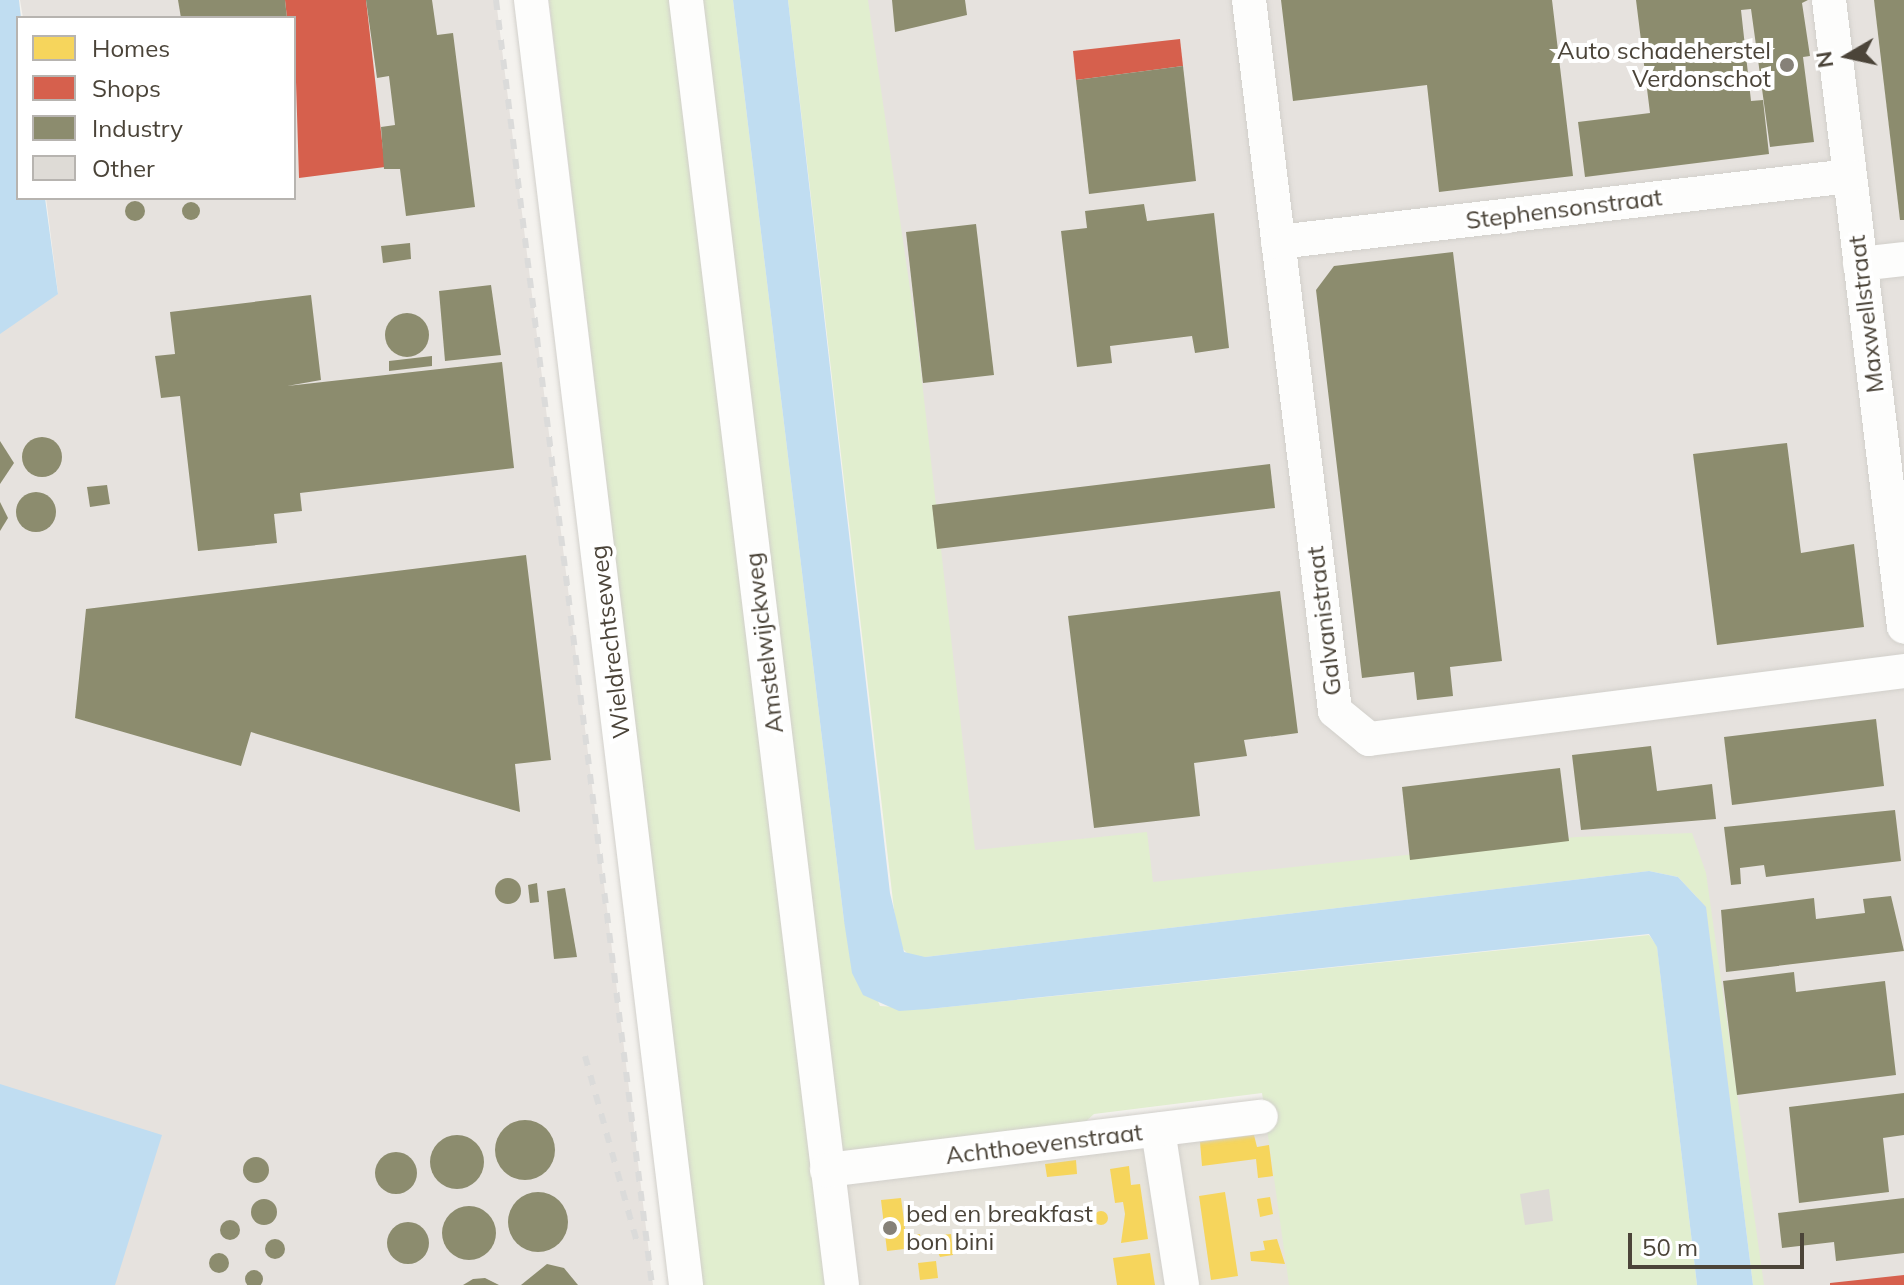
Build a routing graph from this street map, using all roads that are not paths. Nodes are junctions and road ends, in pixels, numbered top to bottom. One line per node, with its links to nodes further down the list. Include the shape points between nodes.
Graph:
1 (531, 0): 14 (street, Wieldrechtseweg)
2 (686, 0): 13 (street, Amstelwijckweg)
3 (1249, 0): 6 (street, Galvanistraat)
4 (1829, 0): 5 (street, Maxwellstraat)
5 (1849, 176): 6 (street, Stephensonstraat); 8 (street, Maxwellstraat)
6 (1278, 242): 10 (street, Galvanistraat, via 1335,711 1369,739)
7 (1904, 259): 8 (street)
8 (1860, 264): 9 (street, Maxwellstraat)
9 (1904, 627)
10 (1904, 671)
11 (1261, 1117): 12 (street, Achthoevenstraat)
12 (1158, 1130): 13 (street, Achthoevenstraat); 16 (street)
13 (827, 1170): 15 (street, Amstelwijckweg)
14 (686, 1285)
15 (842, 1285)
16 (1182, 1285)

